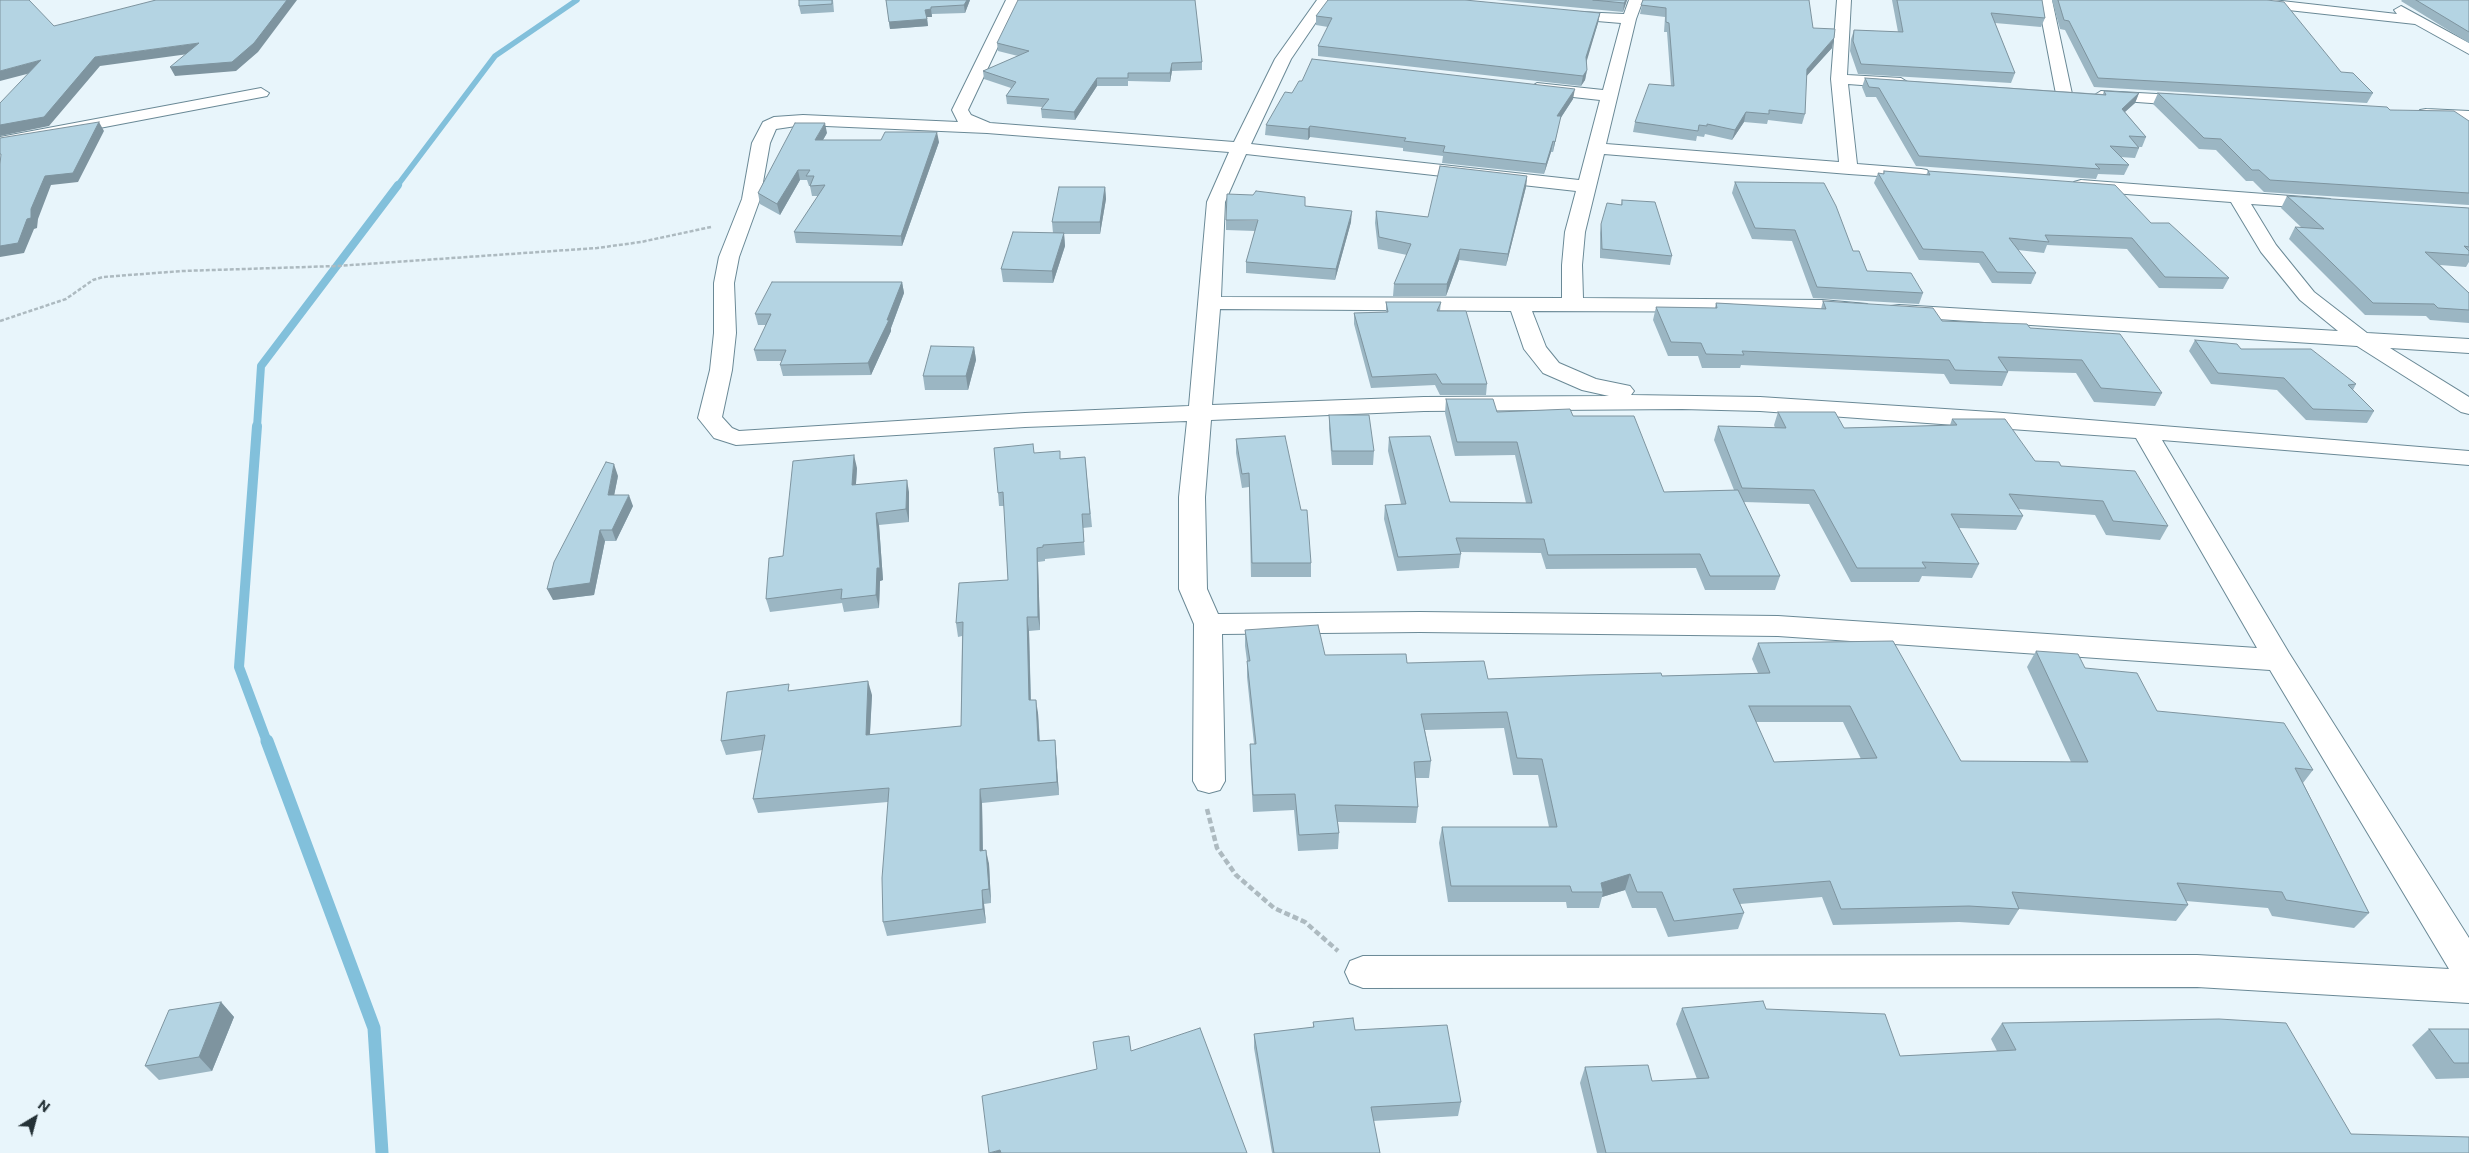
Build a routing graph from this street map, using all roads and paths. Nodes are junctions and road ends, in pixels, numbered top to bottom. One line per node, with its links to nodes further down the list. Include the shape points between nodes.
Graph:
1 (1013, 0): 22 (street, via 960,110 964,118)
2 (1324, 0): 24 (street, via 1293,60)
3 (1636, 0): 9 (street)
4 (1844, 0): 12 (street)
5 (2045, 0): 17 (street)
6 (2234, 0): 10 (street)
7 (2385, 0): 10 (street)
8 (1546, 12): 9 (street)
9 (1629, 19): 18 (street)
10 (2416, 20): 11 (street)
11 (2469, 49)
12 (1839, 79): 13 (street); 26 (street)
13 (1920, 84)
14 (1521, 86): 18 (street)
15 (261, 93): 23 (street)
16 (2045, 93): 17 (street)
17 (2064, 94): 19 (street)
18 (1610, 96): 25 (street)
19 (2206, 101)
20 (2410, 113): 21 (street)
21 (2469, 116)
22 (987, 128): 24 (street); 32 (street, via 803,120 774,122 761,143)
23 (0, 142)
24 (1239, 148): 29 (street); 33 (street, via 1216,202)
25 (1596, 148): 26 (street); 29 (street)
26 (1849, 169): 27 (street)
27 (1936, 175)
28 (2063, 185): 30 (street)
29 (1585, 186): 35 (street, via 1575,232)
30 (2238, 198): 31 (street); 37 (street, via 2268,248 2307,296)
31 (2344, 205)
32 (744, 220): 36 (path, via 597,248 336,266 103,277 66,298); 41 (street, via 729,257 724,283 725,333 710,418 723,433 743,438 1025,420)
33 (1210, 303): 34 (street); 41 (street)
34 (1520, 306): 35 (street); 39 (street, via 1535,350 1551,368 1590,385)
35 (1573, 306): 37 (street, via 1822,306)
36 (0, 322)
37 (2358, 337): 38 (street); 40 (street)
38 (2469, 346)
39 (1682, 402): 41 (street, via 1424,404); 42 (street, via 1760,404)
40 (2469, 407)
41 (1198, 414): 44 (street, via 1192,497 1193,590)
42 (2146, 432): 43 (street); 45 (street)
43 (2469, 458)
44 (1208, 624): 45 (street, via 1420,622 1778,626); 46 (street)
45 (2279, 660): 47 (street)
46 (1209, 781): 48 (path, via 1207,809 1217,848 1236,875 1274,908 1305,922)
47 (2469, 970)
48 (1362, 972): 49 (street, via 2198,972)
49 (2469, 986)

